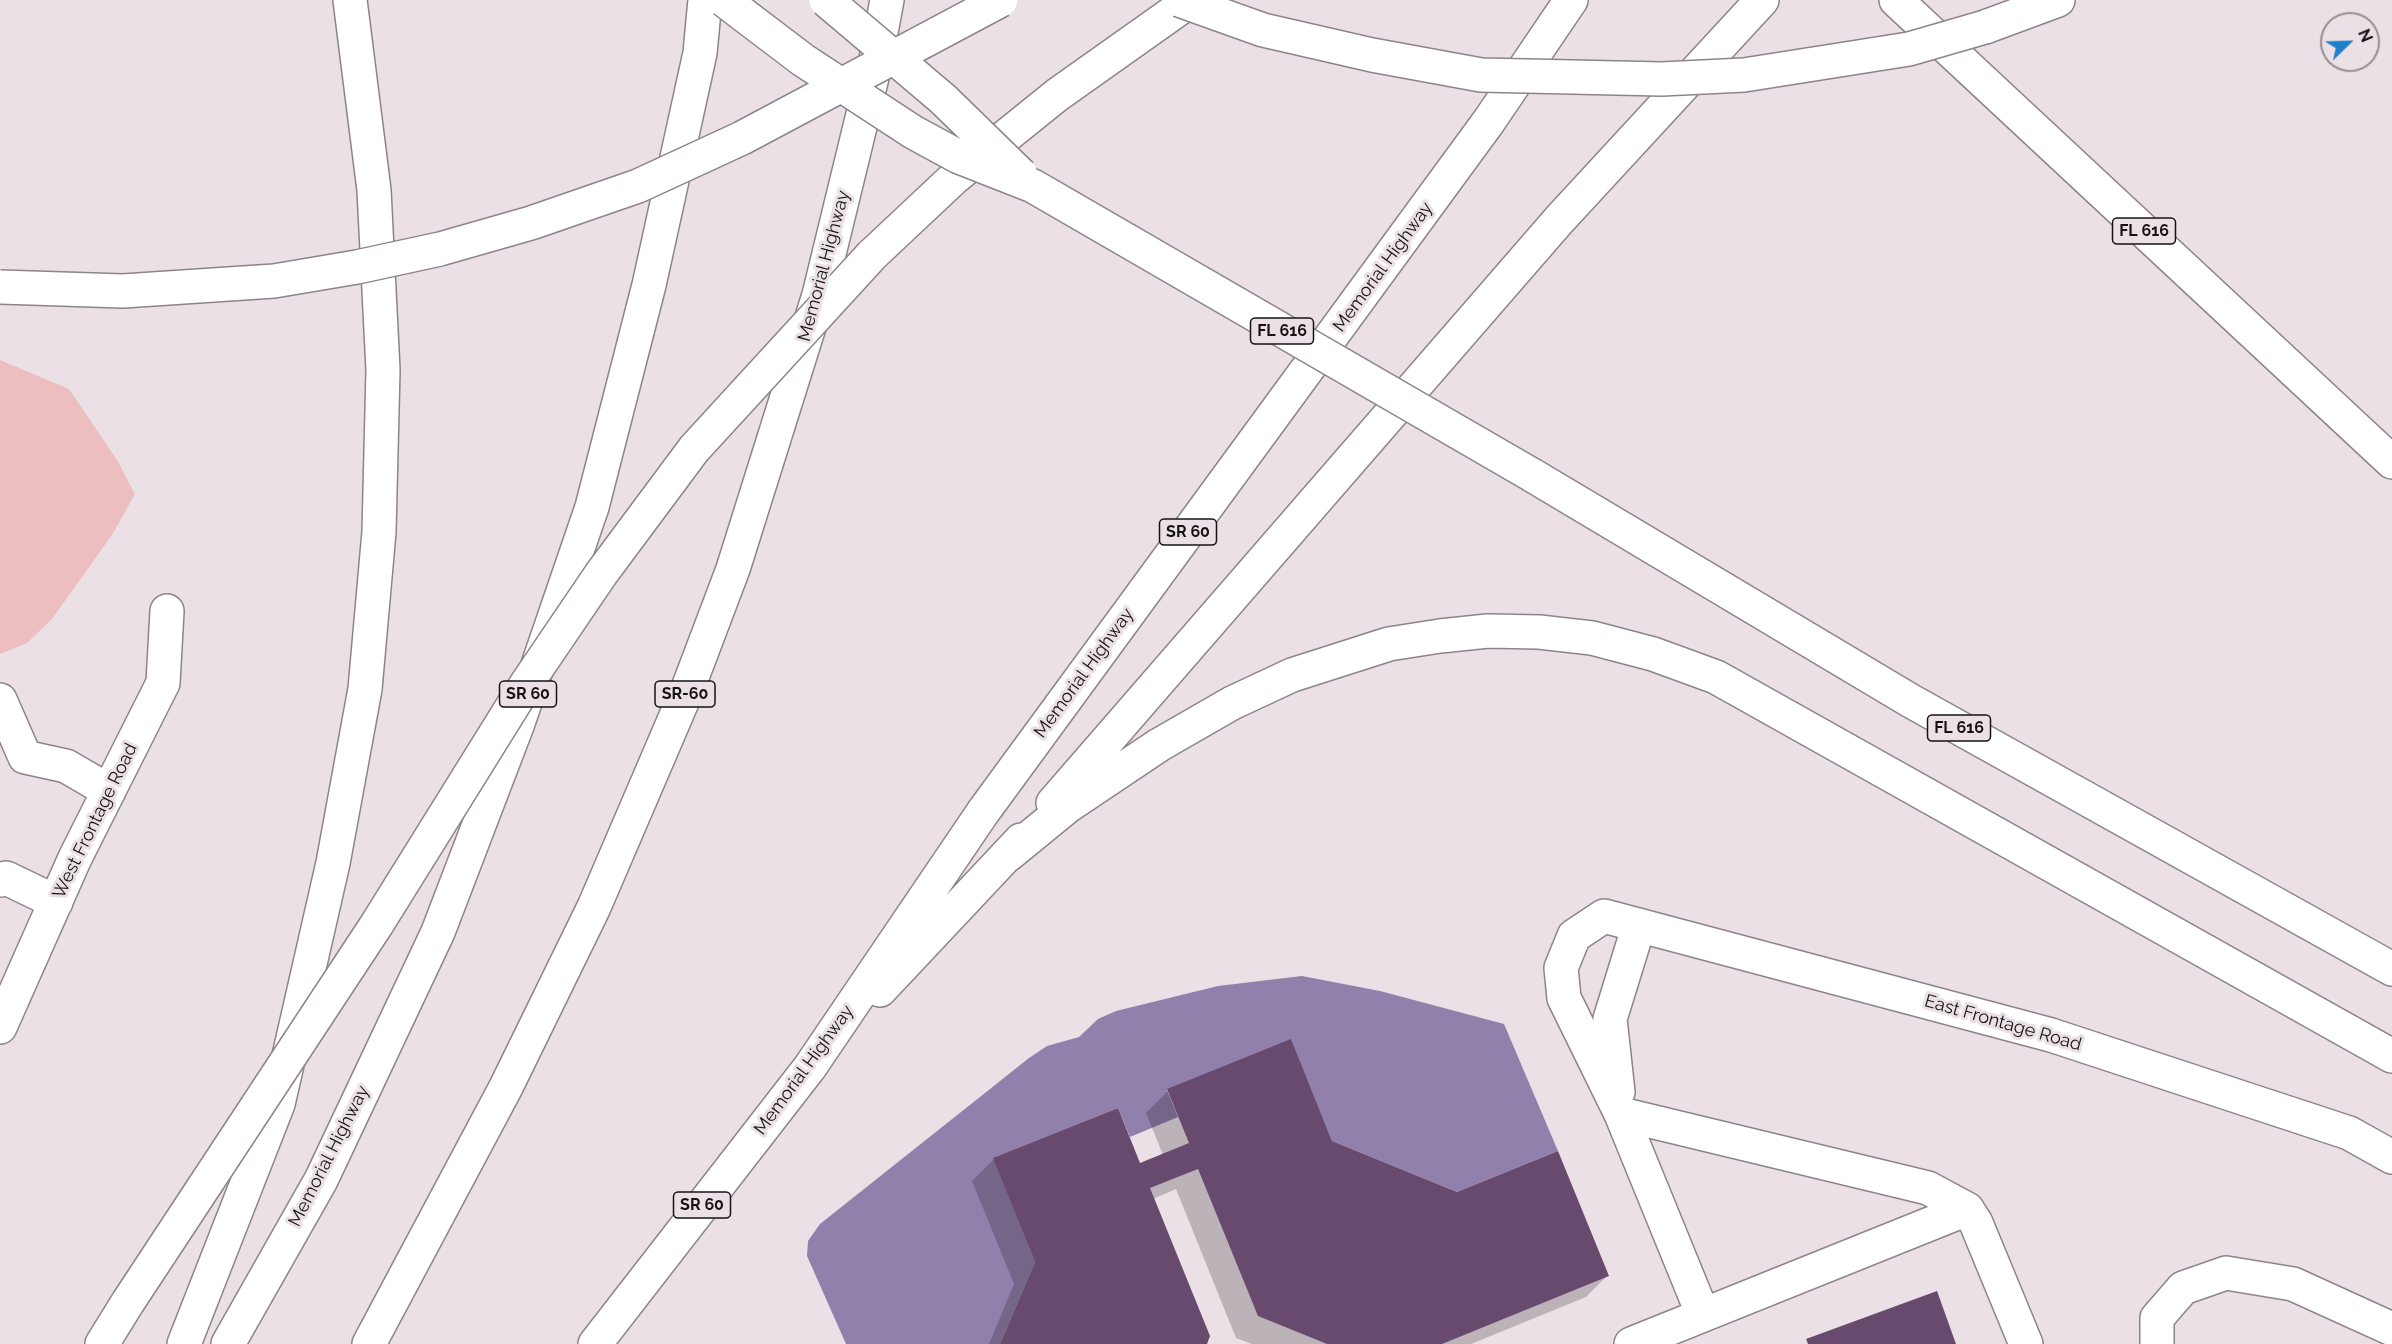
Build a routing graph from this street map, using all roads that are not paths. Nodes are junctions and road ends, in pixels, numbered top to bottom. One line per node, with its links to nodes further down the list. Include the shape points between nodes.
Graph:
1 (350, 0): 33 (main road, via 374,190 383,370 379,532 366,689 333,864 278,1104)
2 (705, 0): 34 (main road, Memorial Highway / SR 60, via 700,53 641,318 592,507 518,723 428,953 321,1180)
3 (724, 0): 13 (main road, bridge, via 802,60 913,132 959,157)
4 (826, 0): 13 (main road, FL 616, bridge, via 943,99)
5 (887, 0): 35 (main road, Memorial Highway / SR-60, via 819,295 733,569 688,688 589,918 506,1087)
6 (1001, 0): 14 (main road, bridge, via 722,148 638,186 520,226 357,267 274,280 123,291)
7 (1179, 0): 12 (main road, bridge, via 1263,30 1481,75 1662,79 1744,75 1909,49)
8 (1191, 0): 32 (main road, bridge, via 1057,95 954,178 872,255 694,449 601,574 527,683 371,934)
9 (1571, 0): 26 (main road, Memorial Highway / SR 60, via 1462,158 983,812)
10 (1762, 0): 19 (main road, via 1558,220)
11 (1896, 0): 15 (main road, FL 616)
12 (2058, 0)
13 (1033, 186): 23 (main road, FL 616, bridge, via 1532,475 1911,702)
14 (0, 287)
15 (2392, 462)
16 (167, 611): 18 (main road, West Frontage Road, via 163,683)
17 (0, 700): 18 (main road, via 25,757 66,766)
18 (109, 791): 21 (main road, West Frontage Road)
19 (1008, 855): 25 (main road, via 1068,806 1159,745 1292,675 1389,644 1440,636 1488,631 1592,638 1653,654 1716,677); 26 (main road)
20 (0, 880): 21 (main road, via 6,878)
21 (56, 902): 24 (main road, West Frontage Road)
22 (1639, 925): 27 (main road, via 1610,1019); 27 (main road, East Frontage Road, via 1605,916 1574,936 1561,969 1564,998); 28 (main road, East Frontage Road, via 2051,1035 2349,1132)
23 (2392, 969)
24 (0, 1027)
25 (2392, 1056)
26 (810, 1067): 36 (main road, Memorial Highway / SR 60)
27 (1621, 1114): 29 (main road, via 1928,1188); 30 (main road)
28 (2392, 1156)
29 (1967, 1209): 30 (main road); 38 (main road)
30 (1703, 1315): 37 (main road)
31 (2392, 1329): 39 (main road, via 2293,1284 2226,1273 2182,1288 2157,1318)
32 (102, 1344)
33 (184, 1344)
34 (228, 1344)
35 (369, 1344)
36 (595, 1344)
37 (1631, 1344)
38 (2026, 1344)
39 (2157, 1344)

